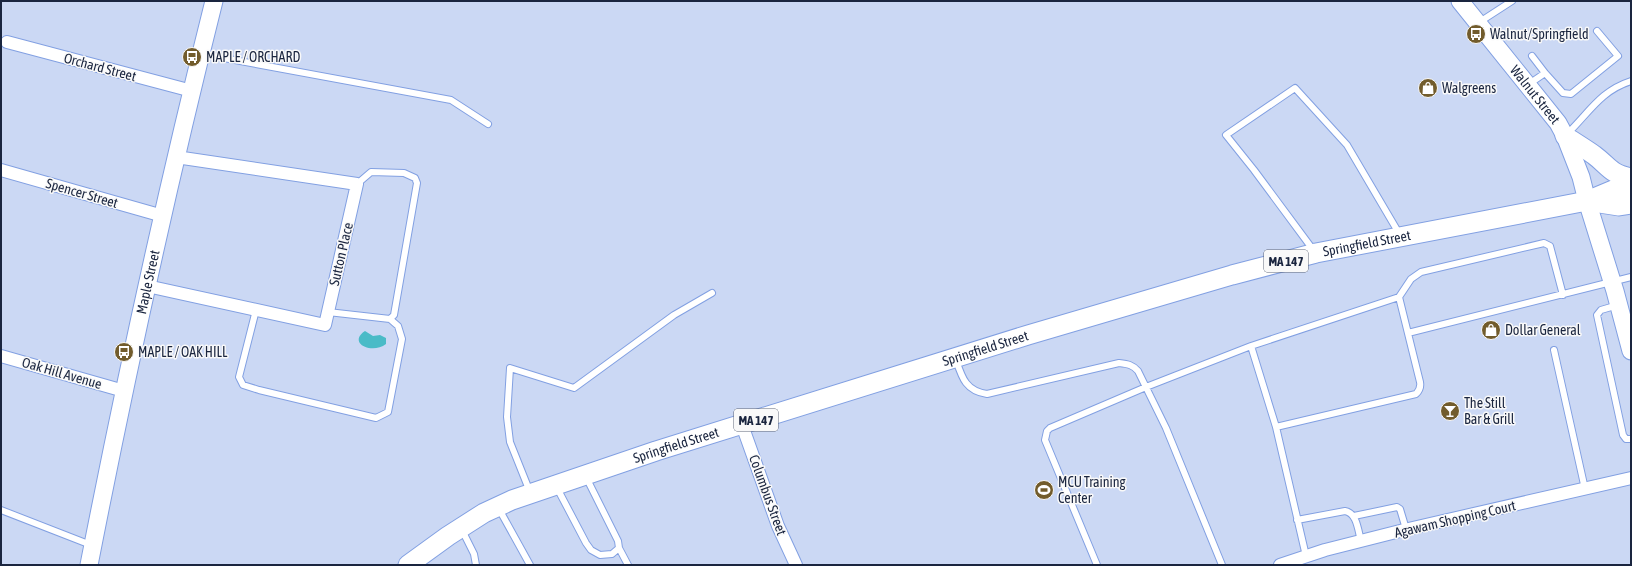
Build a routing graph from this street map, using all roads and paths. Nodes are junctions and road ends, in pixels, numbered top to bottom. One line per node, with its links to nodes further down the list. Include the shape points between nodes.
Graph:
1 (214, 1): 7 (main road, Maple Street)
2 (1460, 1): 4 (main road, Walnut Street)
3 (1512, 1): 4 (lane)
4 (1478, 23): 11 (main road, Walnut Street)
5 (1597, 31): 9 (lane, via 1618,56 1571,94 1563,93)
6 (7, 42): 12 (street, Orchard Street)
7 (200, 54): 12 (main road, Maple Street); 13 (lane, via 451,100)
8 (1532, 56): 9 (lane)
9 (1545, 72): 11 (lane)
10 (1631, 81): 14 (lane, via 1612,89 1598,99)
11 (1527, 85): 14 (main road, Walnut Street, via 1558,123)
12 (192, 91): 15 (main road, Maple Street)
13 (488, 124)
14 (1565, 136): 17 (main road, via 1609,169); 20 (main road, Walnut Street, via 1581,177)
15 (176, 157): 18 (street); 22 (main road, Maple Street)
16 (1, 170): 22 (street, Spencer Street)
17 (1631, 178)
18 (357, 184): 33 (street, Sutton Place); 34 (lane, via 370,172 404,173 415,178 417,183 394,315)
19 (1631, 186): 20 (main road, Springfield Street / MA 147, via 1618,188)
20 (1587, 201): 21 (main road, Springfield Street / MA 147, via 1619,206); 23 (main road, Springfield Street / MA 147); 26 (main road, Walnut Street)
21 (1631, 204)
22 (163, 216): 27 (main road, Maple Street)
23 (1401, 236): 24 (main road, Springfield Street / MA 147); 24 (lane, via 1347,145 1295,88 1226,135)
24 (1316, 253): 40 (main road, Springfield Street / MA 147, via 1182,289)
25 (1631, 277): 26 (lane)
26 (1613, 282): 29 (lane); 31 (main road, Walnut Street)
27 (147, 286): 32 (street, Sutton Place); 42 (main road, Maple Street)
28 (712, 293): 50 (lane, via 674,315 574,388 510,368 507,417 510,442)
29 (1563, 295): 30 (lane, via 1550,246 1544,243 1421,272 1411,279); 35 (lane)
30 (1399, 297): 35 (lane); 36 (lane)
31 (1619, 305): 38 (main road, Walnut Street); 45 (lane, via 1601,310 1597,315 1623,435 1626,439)
32 (256, 310): 33 (street, Sutton Place, via 325,325); 34 (lane, via 239,377 243,384 376,418 388,412 402,339 398,326)
33 (328, 312): 34 (lane)
34 (390, 319)
35 (1408, 334): 44 (lane, via 1421,386 1416,394)
36 (1251, 346): 41 (lane); 44 (lane)
37 (1554, 350): 49 (lane)
38 (1631, 351)
39 (1, 356): 42 (street, Oak Hill Avenue)
40 (955, 358): 41 (lane, via 963,380 970,388 987,394 1120,363 1134,367); 43 (main road, Springfield Street / MA 147)
41 (1146, 387): 67 (lane, via 1046,431 1045,440); 68 (lane, via 1166,428)
42 (124, 391): 58 (main road, Maple Street)
43 (742, 425): 46 (main road, Springfield Street / MA 147); 66 (street, Columbus Street, via 778,526)
44 (1276, 427): 54 (lane)
45 (1631, 439)
46 (585, 475): 48 (main road, Springfield Street / MA 147); 59 (lane, via 618,541)
47 (1631, 478): 49 (street, Agawam Shopping Court)
48 (556, 485): 50 (main road, Springfield Street / MA 147); 59 (lane, via 591,550 600,555 612,554)
49 (1585, 489): 56 (street, Agawam Shopping Court)
50 (530, 494): 51 (main road, Springfield Street / MA 147)
51 (498, 506): 55 (main road, Springfield Street / MA 147); 64 (lane)
52 (1, 510): 58 (lane)
53 (1354, 516): 54 (lane, via 1345,511); 56 (lane, via 1397,507 1400,509); 57 (lane)
54 (1297, 520): 60 (lane)
55 (461, 528): 62 (main road, Springfield Street / MA 147); 63 (lane, via 474,554)
56 (1406, 529): 57 (street, Agawam Shopping Court)
57 (1361, 541): 60 (street, Agawam Shopping Court)
58 (93, 546): 61 (main road, Maple Street)
59 (619, 548): 65 (lane)
60 (1306, 556): 69 (street, Agawam Shopping Court)
61 (89, 565)
62 (408, 565)
63 (476, 565)
64 (530, 565)
65 (628, 565)
66 (796, 565)
67 (1097, 565)
68 (1222, 565)
69 (1280, 565)

